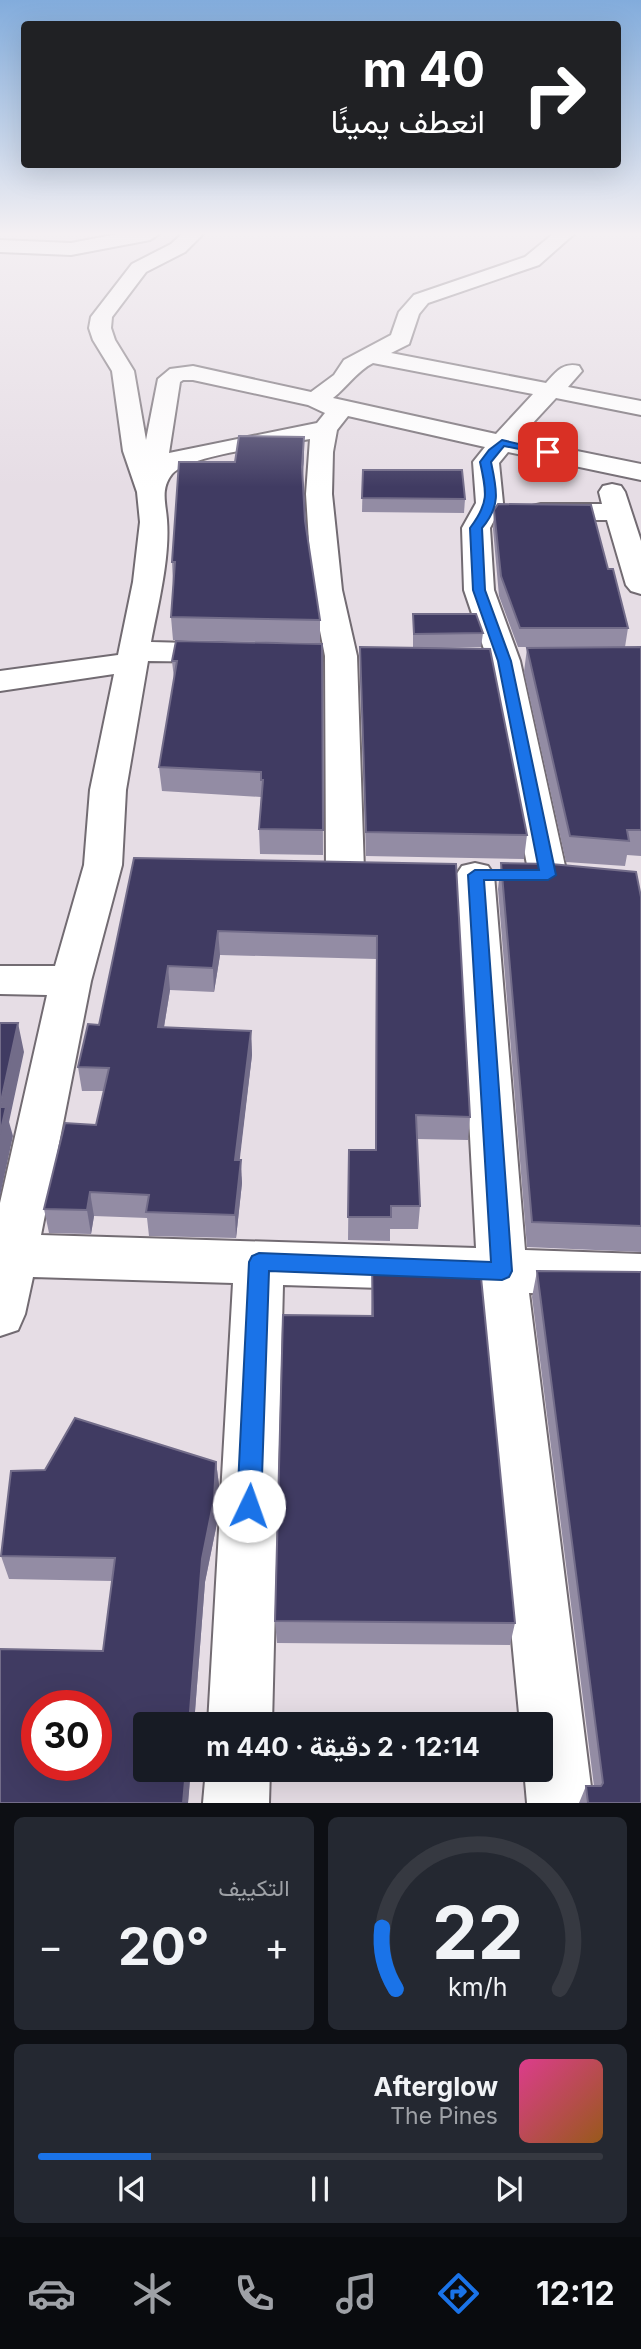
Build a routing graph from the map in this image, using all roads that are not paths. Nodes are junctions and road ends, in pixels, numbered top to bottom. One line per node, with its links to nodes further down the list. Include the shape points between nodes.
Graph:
1 (102, 318): 11 (street, via 104,340 123,371 136,451)
2 (410, 318): 4 (street, via 413,341)
3 (466, 352): 5 (street, via 563,372)
4 (369, 355): 5 (street); 6 (street)
5 (573, 379): 7 (street); 9 (street, via 526,414)
6 (315, 400): 8 (street, via 339,411); 9 (street); 11 (street, via 208,375 178,374 169,379)
7 (641, 408)
8 (325, 429): 11 (street, via 181,456 161,470); 16 (street, via 319,494)
9 (502, 443): 10 (street); 12 (street, via 486,462 491,485)
10 (641, 471)
11 (150, 492): 17 (street, via 154,523)
12 (489, 512): 13 (street); 27 (street, via 476,528 479,590 503,660 561,876 456,875)
13 (624, 512): 14 (street)
14 (641, 585)
15 (250, 653): 17 (street)
16 (328, 655): 18 (street); 21 (street)
17 (133, 656): 19 (street); 24 (street, via 108,790 117,866)
18 (375, 659)
19 (0, 681)
20 (306, 870): 21 (street)
21 (345, 871): 22 (street)
22 (384, 872)
23 (0, 980): 24 (street)
24 (71, 981): 25 (street)
25 (13, 1255): 26 (street); 29 (street)
26 (259, 1262): 27 (street); 30 (street)
27 (502, 1271): 28 (street); 33 (street)
28 (641, 1275)
29 (0, 1314)
30 (240, 1712)
31 (237, 1782): 32 (street)
32 (236, 1803)
33 (560, 1803)

